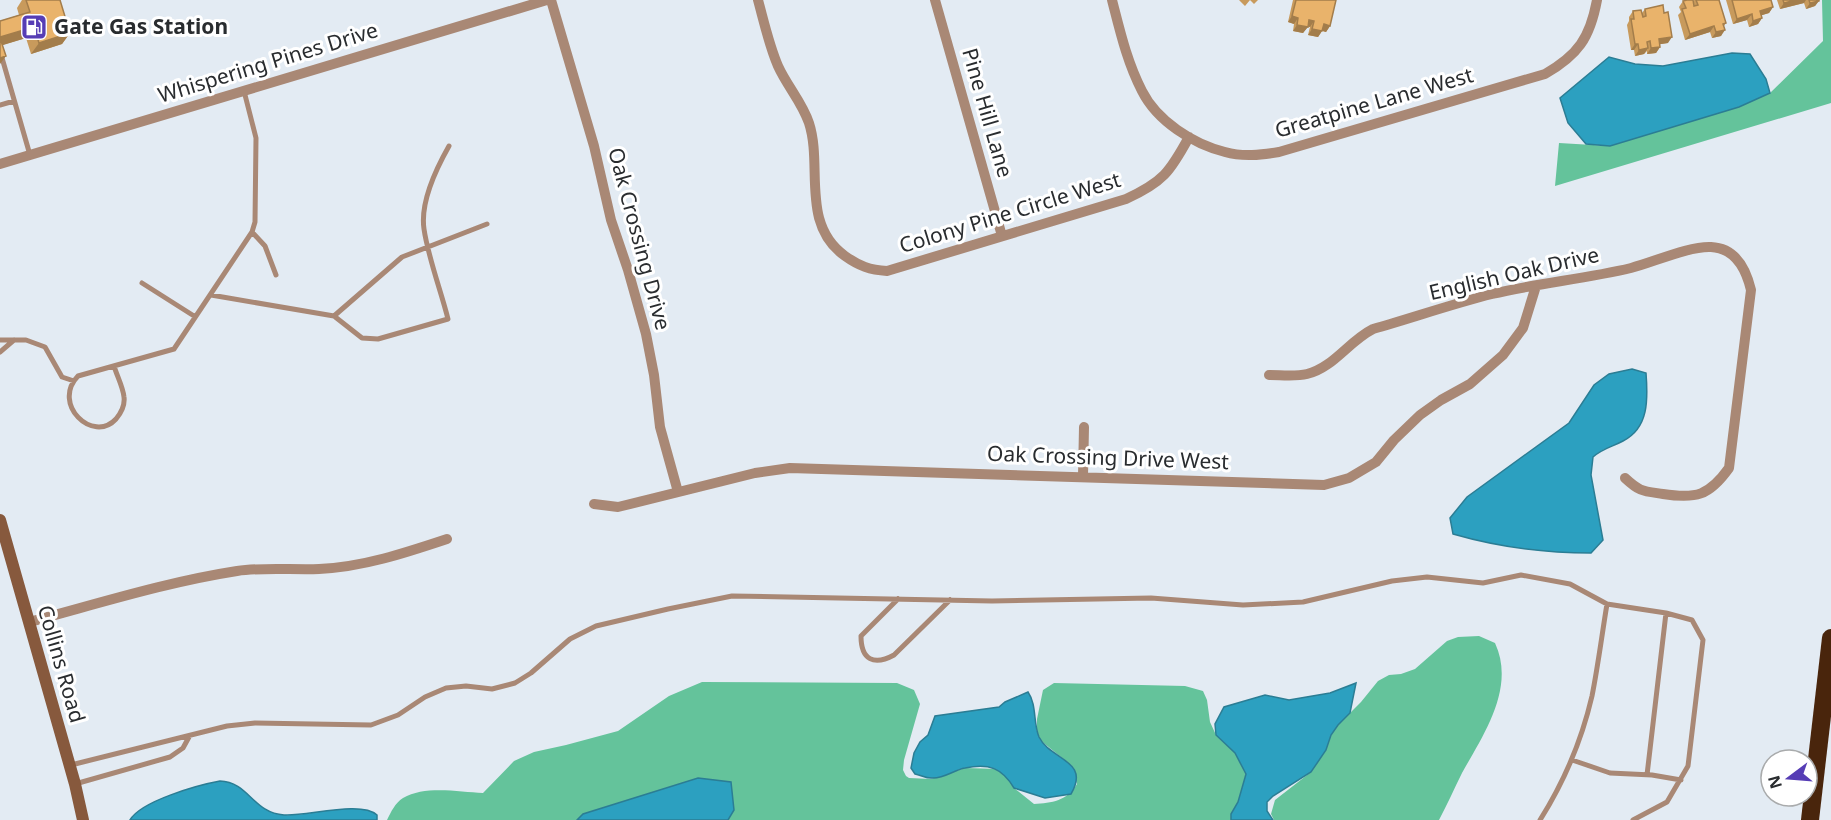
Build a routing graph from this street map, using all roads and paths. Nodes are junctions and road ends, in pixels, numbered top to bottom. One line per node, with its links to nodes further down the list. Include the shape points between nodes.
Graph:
1 (549, 0): 7 (street, Whispering Pines Drive); 33 (street, Oak Crossing Drive, via 646,334 660,427)
2 (758, 0): 16 (street, Colony Pine Circle West, via 778,66 809,123 819,219 839,251 871,270 887,270)
3 (935, 0): 16 (street, Pine Hill Lane)
4 (1112, 0): 10 (street, Greatpine Lane West, via 1130,66 1143,94 1164,120)
5 (1597, 0): 10 (street, Greatpine Lane West, via 1594,18 1581,44 1567,61 1545,74 1279,153 1225,153)
6 (0, 51): 8 (lane)
7 (243, 90): 12 (street, Whispering Pines Drive); 15 (lane, via 256,138)
8 (14, 101): 9 (lane); 12 (lane)
9 (0, 105)
10 (1189, 138): 16 (street, Colony Pine Circle West, via 1164,177 1143,191)
11 (448, 146): 17 (lane, via 434,172 426,207 424,228)
12 (30, 155): 13 (street, Whispering Pines Drive)
13 (0, 164)
14 (487, 224): 17 (lane)
15 (252, 232): 18 (lane, via 265,246); 21 (lane)
16 (1002, 237)
17 (428, 245): 23 (lane, via 402,257); 23 (lane, via 448,319 378,339 363,338)
18 (276, 275)
19 (142, 283): 22 (lane)
20 (1536, 286): 28 (street, English Oak Drive, via 1492,294 1373,329 1359,336 1323,369 1305,375); 31 (street, Oak Crossing Drive West, via 1522,328 1503,355 1470,384 1420,415 1376,462 1349,478 1324,485); 32 (street, English Oak Drive, via 1712,247 1729,253 1747,273 1751,290 1729,468 1719,483 1687,497 1639,491)
21 (212, 295): 22 (lane); 23 (lane)
22 (194, 316): 27 (lane, via 174,349)
23 (334, 316)
24 (0, 340): 25 (lane)
25 (14, 340): 26 (lane); 29 (lane, via 45,347 62,376)
26 (0, 352)
27 (114, 366): 29 (lane, via 78,376); 29 (lane, via 124,398 121,413 104,426 84,423 71,409 70,389)
28 (1269, 375)
29 (74, 381)
30 (1084, 427): 31 (street)
31 (1083, 476): 33 (street, Oak Crossing Drive West, via 790,468)
32 (1625, 478)
33 (678, 492): 34 (street, Oak Crossing Drive West, via 618,507)
34 (594, 504)
35 (0, 520): 41 (street, Collins Road)
36 (447, 539): 41 (street, via 352,566 240,570)
37 (898, 599): 38 (lane); 38 (lane, via 861,636 865,655 872,660 894,656); 44 (lane, via 732,596 596,626 570,639 515,683 492,689 447,688 371,725 255,723)
38 (950, 600): 39 (lane, via 1151,598 1243,605 1303,602 1427,577 1483,584 1521,574 1570,584)
39 (1607, 604): 40 (lane); 46 (lane, via 1592,697)
40 (1666, 613): 48 (lane); 49 (lane, via 1692,620 1703,640 1688,766)
41 (28, 621): 47 (street, Collins Road)
42 (1831, 638): 43 (highway)
43 (1825, 686): 45 (highway); 54 (highway)
44 (189, 737): 47 (lane); 50 (lane, via 183,748 170,757)
45 (1812, 748)
46 (1572, 759): 48 (lane, via 1610,773); 52 (lane)
47 (69, 765): 50 (street, Collins Road)
48 (1647, 775): 49 (lane)
49 (1681, 780): 53 (lane, via 1667,802)
50 (75, 784): 51 (street, Collins Road)
51 (83, 820)
52 (1540, 820)
53 (1633, 820)
54 (1810, 820)

